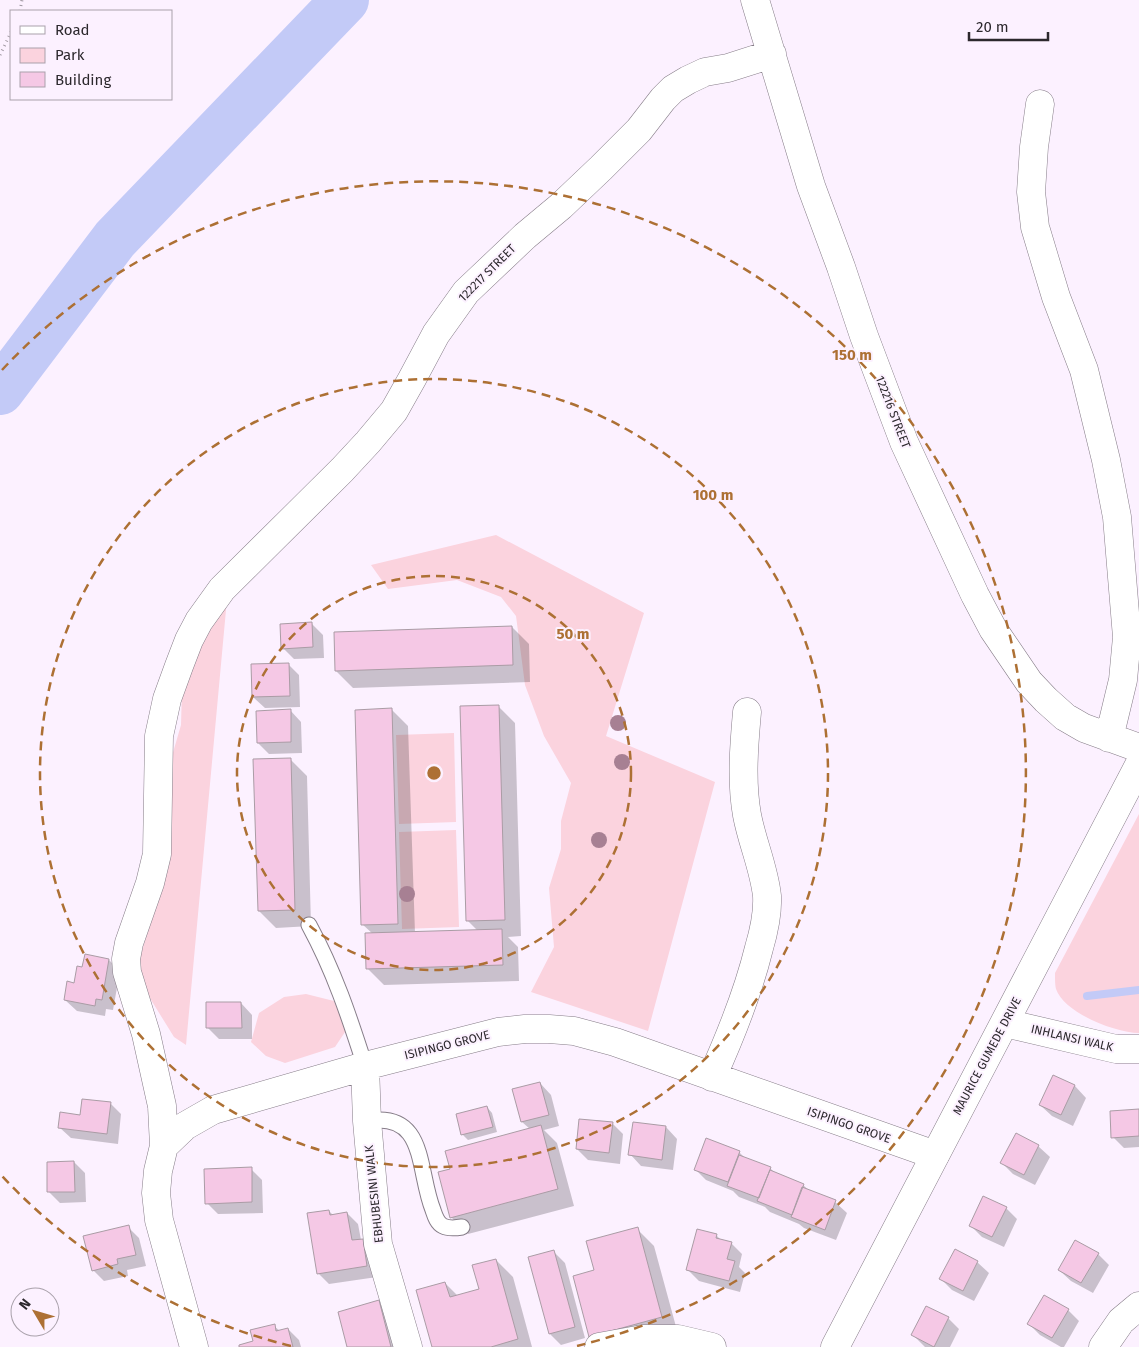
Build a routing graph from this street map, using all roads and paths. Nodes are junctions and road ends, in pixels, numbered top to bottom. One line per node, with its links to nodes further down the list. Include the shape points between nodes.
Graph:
1 (754, 0): 3 (street, 122216 STREET)
2 (10, 34): 4 (path)
3 (772, 54): 7 (street, 122216 STREET, via 810,186 864,336 904,442 975,595 993,629 1029,682 1065,717); 16 (street, 122217 STREET, via 705,72 673,89 601,168 466,292 436,334 394,411 342,470 222,589 199,621 167,699 159,736 156,854 126,959 162,1106)
4 (0, 55)
5 (1040, 104): 7 (street, via 1030,192 1035,227 1056,298 1084,370 1117,517 1127,630 1126,659)
6 (747, 712): 14 (street, via 744,748 746,813 763,872 767,897 766,924 734,1030)
7 (1109, 738): 8 (street, 122216 STREET)
8 (1139, 748)
9 (1139, 765): 11 (street, MAURICE GUMEDE DRIVE)
10 (309, 925): 13 (lane, via 335,978)
11 (1005, 1023): 12 (street, INHLANSI WALK, via 1116,1049); 17 (street, MAURICE GUMEDE DRIVE)
12 (1139, 1049)
13 (365, 1066): 14 (street, ISIPINGO GROVE, via 498,1032 549,1028 614,1042); 15 (street, EBHUBESINI WALK); 16 (street, ISIPINGO GROVE, via 213,1110 185,1126)
14 (712, 1077): 17 (street, ISIPINGO GROVE)
15 (366, 1121): 18 (lane, via 392,1120 409,1132 416,1145 436,1219 441,1226); 21 (street, EBHUBESINI WALK, via 378,1244)
16 (164, 1146): 20 (street, via 156,1193 159,1220)
17 (935, 1155): 24 (street, MAURICE GUMEDE DRIVE)
18 (462, 1227)
19 (1139, 1306): 25 (street, via 1121,1321)
20 (194, 1347)
21 (408, 1347)
22 (600, 1347): 23 (street, via 652,1339 678,1339)
23 (712, 1347)
24 (835, 1347)
25 (1103, 1347)

